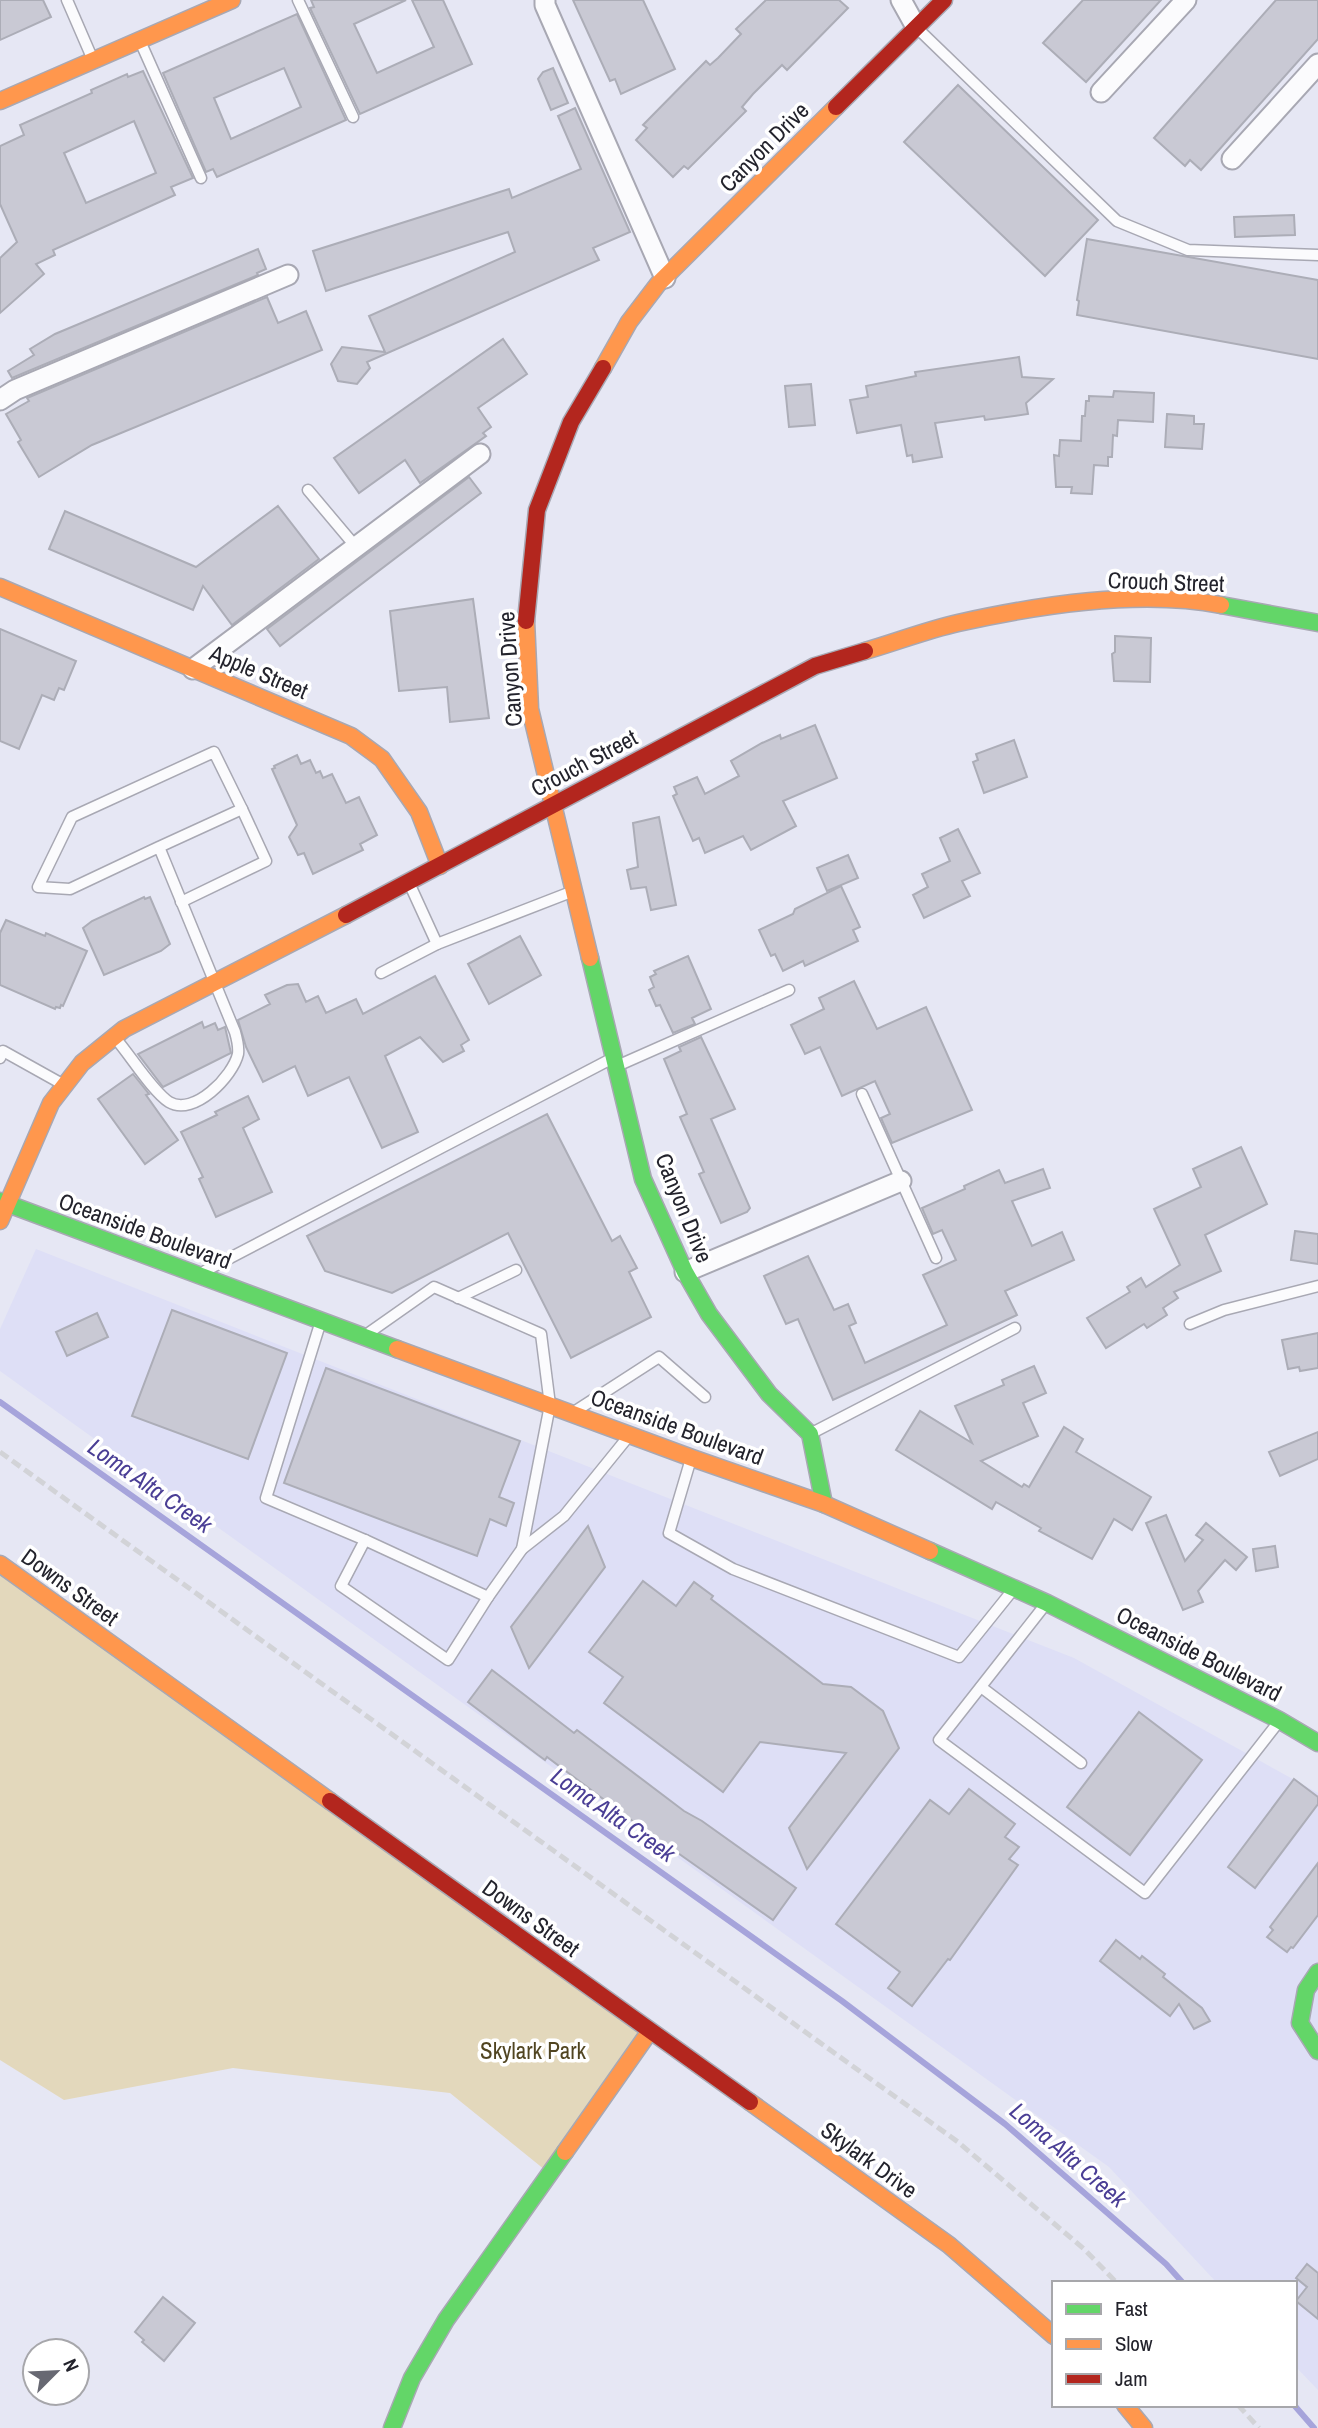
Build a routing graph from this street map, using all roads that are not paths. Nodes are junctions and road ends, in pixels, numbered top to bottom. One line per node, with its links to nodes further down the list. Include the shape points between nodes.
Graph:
1 (67, 0): 10 (lane)
2 (232, 0): 9 (main road)
3 (298, 0): 14 (lane)
4 (545, 0): 19 (street)
5 (901, 0): 8 (street)
6 (944, 0): 8 (main road, Canyon Drive)
7 (1185, 0): 12 (street)
8 (916, 27): 17 (lane, via 1116,221 1188,250); 19 (main road, Canyon Drive)
9 (140, 40): 10 (main road); 16 (lane)
10 (94, 60): 13 (main road)
11 (1318, 64): 15 (street)
12 (1101, 92)
13 (0, 101)
14 (353, 117)
15 (1232, 159)
16 (201, 178)
17 (1318, 255)
18 (288, 275): 20 (street)
19 (665, 278): 27 (main road, Canyon Drive, via 629,323 570,422 537,510 526,620 530,709)
20 (0, 400)
21 (480, 454): 23 (street)
22 (308, 490): 23 (lane)
23 (356, 547): 26 (street)
24 (0, 587): 26 (main road, Apple Street)
25 (1318, 623): 27 (main road, Crouch Street, via 1206,602 1131,598 957,623 815,666)
26 (193, 669): 30 (main road, Apple Street, via 351,736 383,759 419,812)
27 (555, 804): 30 (main road, Crouch Street); 32 (main road, Canyon Drive)
28 (242, 809): 29 (lane); 29 (lane, via 214,752 72,817 38,887 70,889); 33 (lane, via 266,861)
29 (159, 848): 33 (lane)
30 (440, 866): 31 (main road, Crouch Street)
31 (408, 882): 34 (lane); 36 (main road, Crouch Street)
32 (575, 891): 34 (lane); 40 (main road, Canyon Drive)
33 (181, 902): 36 (lane)
34 (437, 944): 35 (lane)
35 (381, 973)
36 (214, 983): 38 (main road, Crouch Street); 38 (lane, via 238,1049 221,1084 201,1099 183,1105 170,1102)
37 (789, 990): 40 (lane)
38 (114, 1037): 41 (main road, Crouch Street, via 82,1063)
39 (0, 1058): 41 (lane, via 3,1051)
40 (616, 1062): 48 (main road, Canyon Drive, via 643,1179); 49 (lane)
41 (65, 1085): 44 (main road, Crouch Street, via 51,1102)
42 (862, 1094): 43 (lane)
43 (901, 1181): 46 (lane); 48 (street)
44 (3, 1202): 45 (main road, Crouch Street); 49 (main road, Oceanside Boulevard)
45 (0, 1221)
46 (936, 1258)
47 (516, 1270): 51 (lane)
48 (685, 1272): 59 (main road, Canyon Drive, via 709,1314 769,1394)
49 (198, 1274): 52 (main road, Oceanside Boulevard)
50 (1318, 1286): 53 (lane, via 1224,1310)
51 (458, 1298): 55 (lane, via 434,1287); 57 (lane, via 541,1334)
52 (321, 1320): 55 (main road, Oceanside Boulevard); 63 (lane, via 266,1498)
53 (1190, 1324)
54 (1015, 1328): 59 (lane)
55 (363, 1336): 57 (main road, Oceanside Boulevard)
56 (705, 1397): 58 (lane, via 659,1357)
57 (550, 1405): 58 (main road, Oceanside Boulevard); 64 (lane)
58 (573, 1412): 60 (main road, Oceanside Boulevard)
59 (810, 1434): 62 (main road)
60 (629, 1435): 61 (main road, Oceanside Boulevard); 64 (lane, via 564,1516)
61 (692, 1458): 62 (main road, Oceanside Boulevard); 66 (lane, via 668,1532 733,1569 959,1657)
62 (824, 1504): 66 (main road, Oceanside Boulevard)
63 (365, 1540): 67 (lane); 67 (lane, via 341,1586 448,1660)
64 (522, 1549): 67 (lane)
65 (0, 1564): 75 (main road, Downs Street)
66 (1014, 1588): 68 (main road, Oceanside Boulevard)
67 (488, 1597)
68 (1047, 1603): 69 (lane); 70 (main road, Oceanside Boulevard)
69 (981, 1687): 70 (lane, via 939,1740 1145,1893); 73 (lane)
70 (1279, 1720): 71 (main road); 72 (main road, Oceanside Boulevard)
71 (1318, 1722)
72 (1318, 1743)
73 (1080, 1763)
74 (1318, 1972): 76 (main road, via 1306,1990 1300,2023)
75 (650, 2031): 77 (main road, Skylark Drive, via 949,2245); 79 (main road, via 446,2320 412,2378)
76 (1318, 2051)
77 (1052, 2334)
78 (1127, 2407): 80 (main road)
79 (392, 2428)
80 (1144, 2428)

